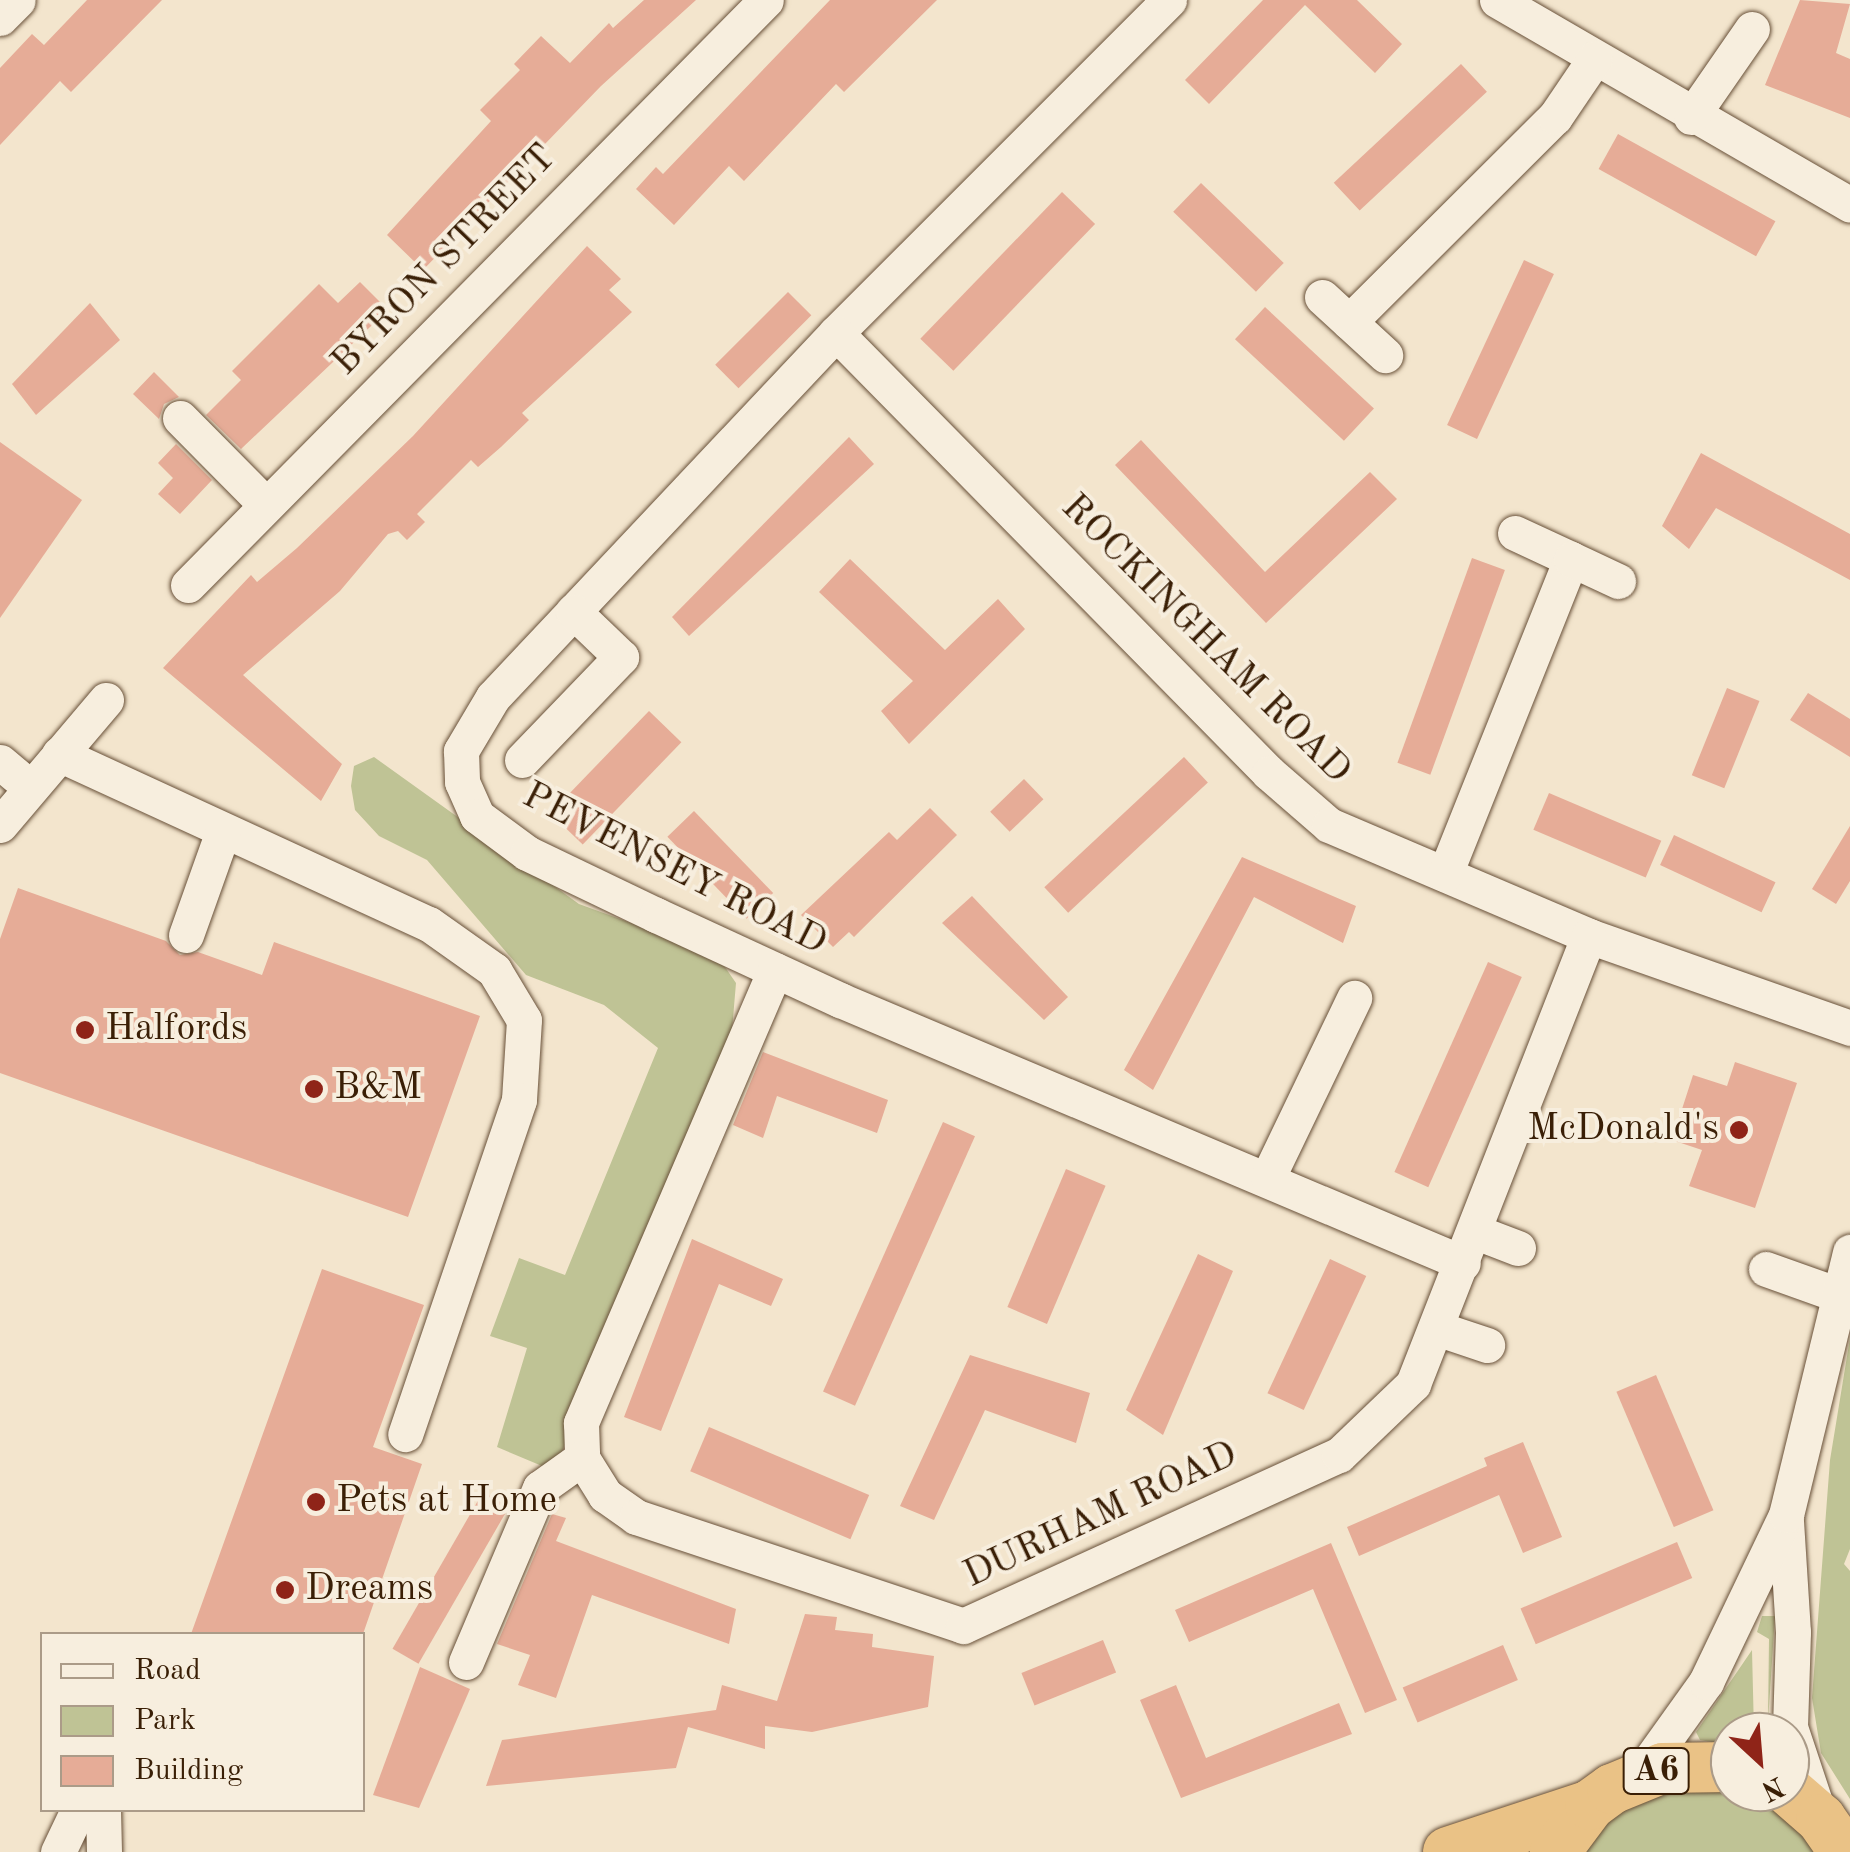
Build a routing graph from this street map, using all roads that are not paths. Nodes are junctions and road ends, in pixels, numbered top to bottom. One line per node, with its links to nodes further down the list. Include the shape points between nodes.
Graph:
1 (18, 0): 5 (street)
2 (766, 0): 15 (street, BYRON STREET)
3 (1169, 0): 12 (street, PEVENSEY ROAD)
4 (1497, 0): 7 (street)
5 (0, 18)
6 (1752, 29): 8 (street)
7 (1595, 58): 8 (street); 11 (street, via 1555,117)
8 (1692, 117): 9 (street)
9 (1847, 197)
10 (1322, 297): 11 (street)
11 (1348, 322): 13 (street)
12 (836, 333): 20 (street, PEVENSEY ROAD); 28 (street, ROCKINGHAM ROAD, via 1296,799 1365,843)
13 (1385, 355)
14 (180, 418): 15 (street)
15 (266, 505): 19 (street, BYRON STREET)
16 (1514, 533): 17 (street)
17 (1571, 559): 18 (street); 28 (street)
18 (1618, 581)
19 (188, 585)
20 (573, 611): 23 (street, via 621,658); 31 (street, PEVENSEY ROAD, via 470,730 461,751 462,782 477,816 527,853)
21 (106, 700): 22 (street)
22 (58, 754): 25 (street); 27 (street)
23 (522, 760)
24 (0, 762): 25 (street)
25 (31, 788): 26 (street)
26 (0, 825)
27 (224, 832): 29 (street); 42 (street, via 429,924 494,970 524,1020 519,1100)
28 (1446, 874): 30 (street, ROCKINGHAM ROAD)
29 (186, 935)
30 (1589, 936): 33 (street, ROCKINGHAM ROAD); 35 (street, DURHAM ROAD)
31 (775, 970): 34 (street, PEVENSEY ROAD); 43 (street, via 689,1206 582,1422)
32 (1354, 998): 34 (street)
33 (1850, 1028)
34 (1268, 1177): 35 (street, PEVENSEY ROAD)
35 (1469, 1247): 36 (street, PEVENSEY ROAD); 40 (street, DURHAM ROAD)
36 (1518, 1248)
37 (1849, 1258): 39 (street)
38 (1766, 1269): 39 (street)
39 (1839, 1295): 44 (street)
40 (1436, 1328): 41 (street); 43 (street, DURHAM ROAD, via 1413,1384 1339,1455 963,1626 636,1518 605,1496)
41 (1487, 1345)
42 (404, 1434)
43 (582, 1458): 45 (street, via 540,1488)
44 (1786, 1515): 47 (street, via 1706,1682); 50 (street, via 1790,1727)
45 (466, 1662)
46 (1710, 1766): 47 (highway, A6, via 1686,1764)
47 (1638, 1776): 48 (highway, A6)
48 (1590, 1805): 54 (highway, A6); 55 (highway, A6)
49 (94, 1812): 51 (street); 52 (street); 53 (street)
50 (1828, 1828)
51 (58, 1852)
52 (104, 1852)
53 (124, 1852)
54 (1448, 1852)
55 (1555, 1852)

